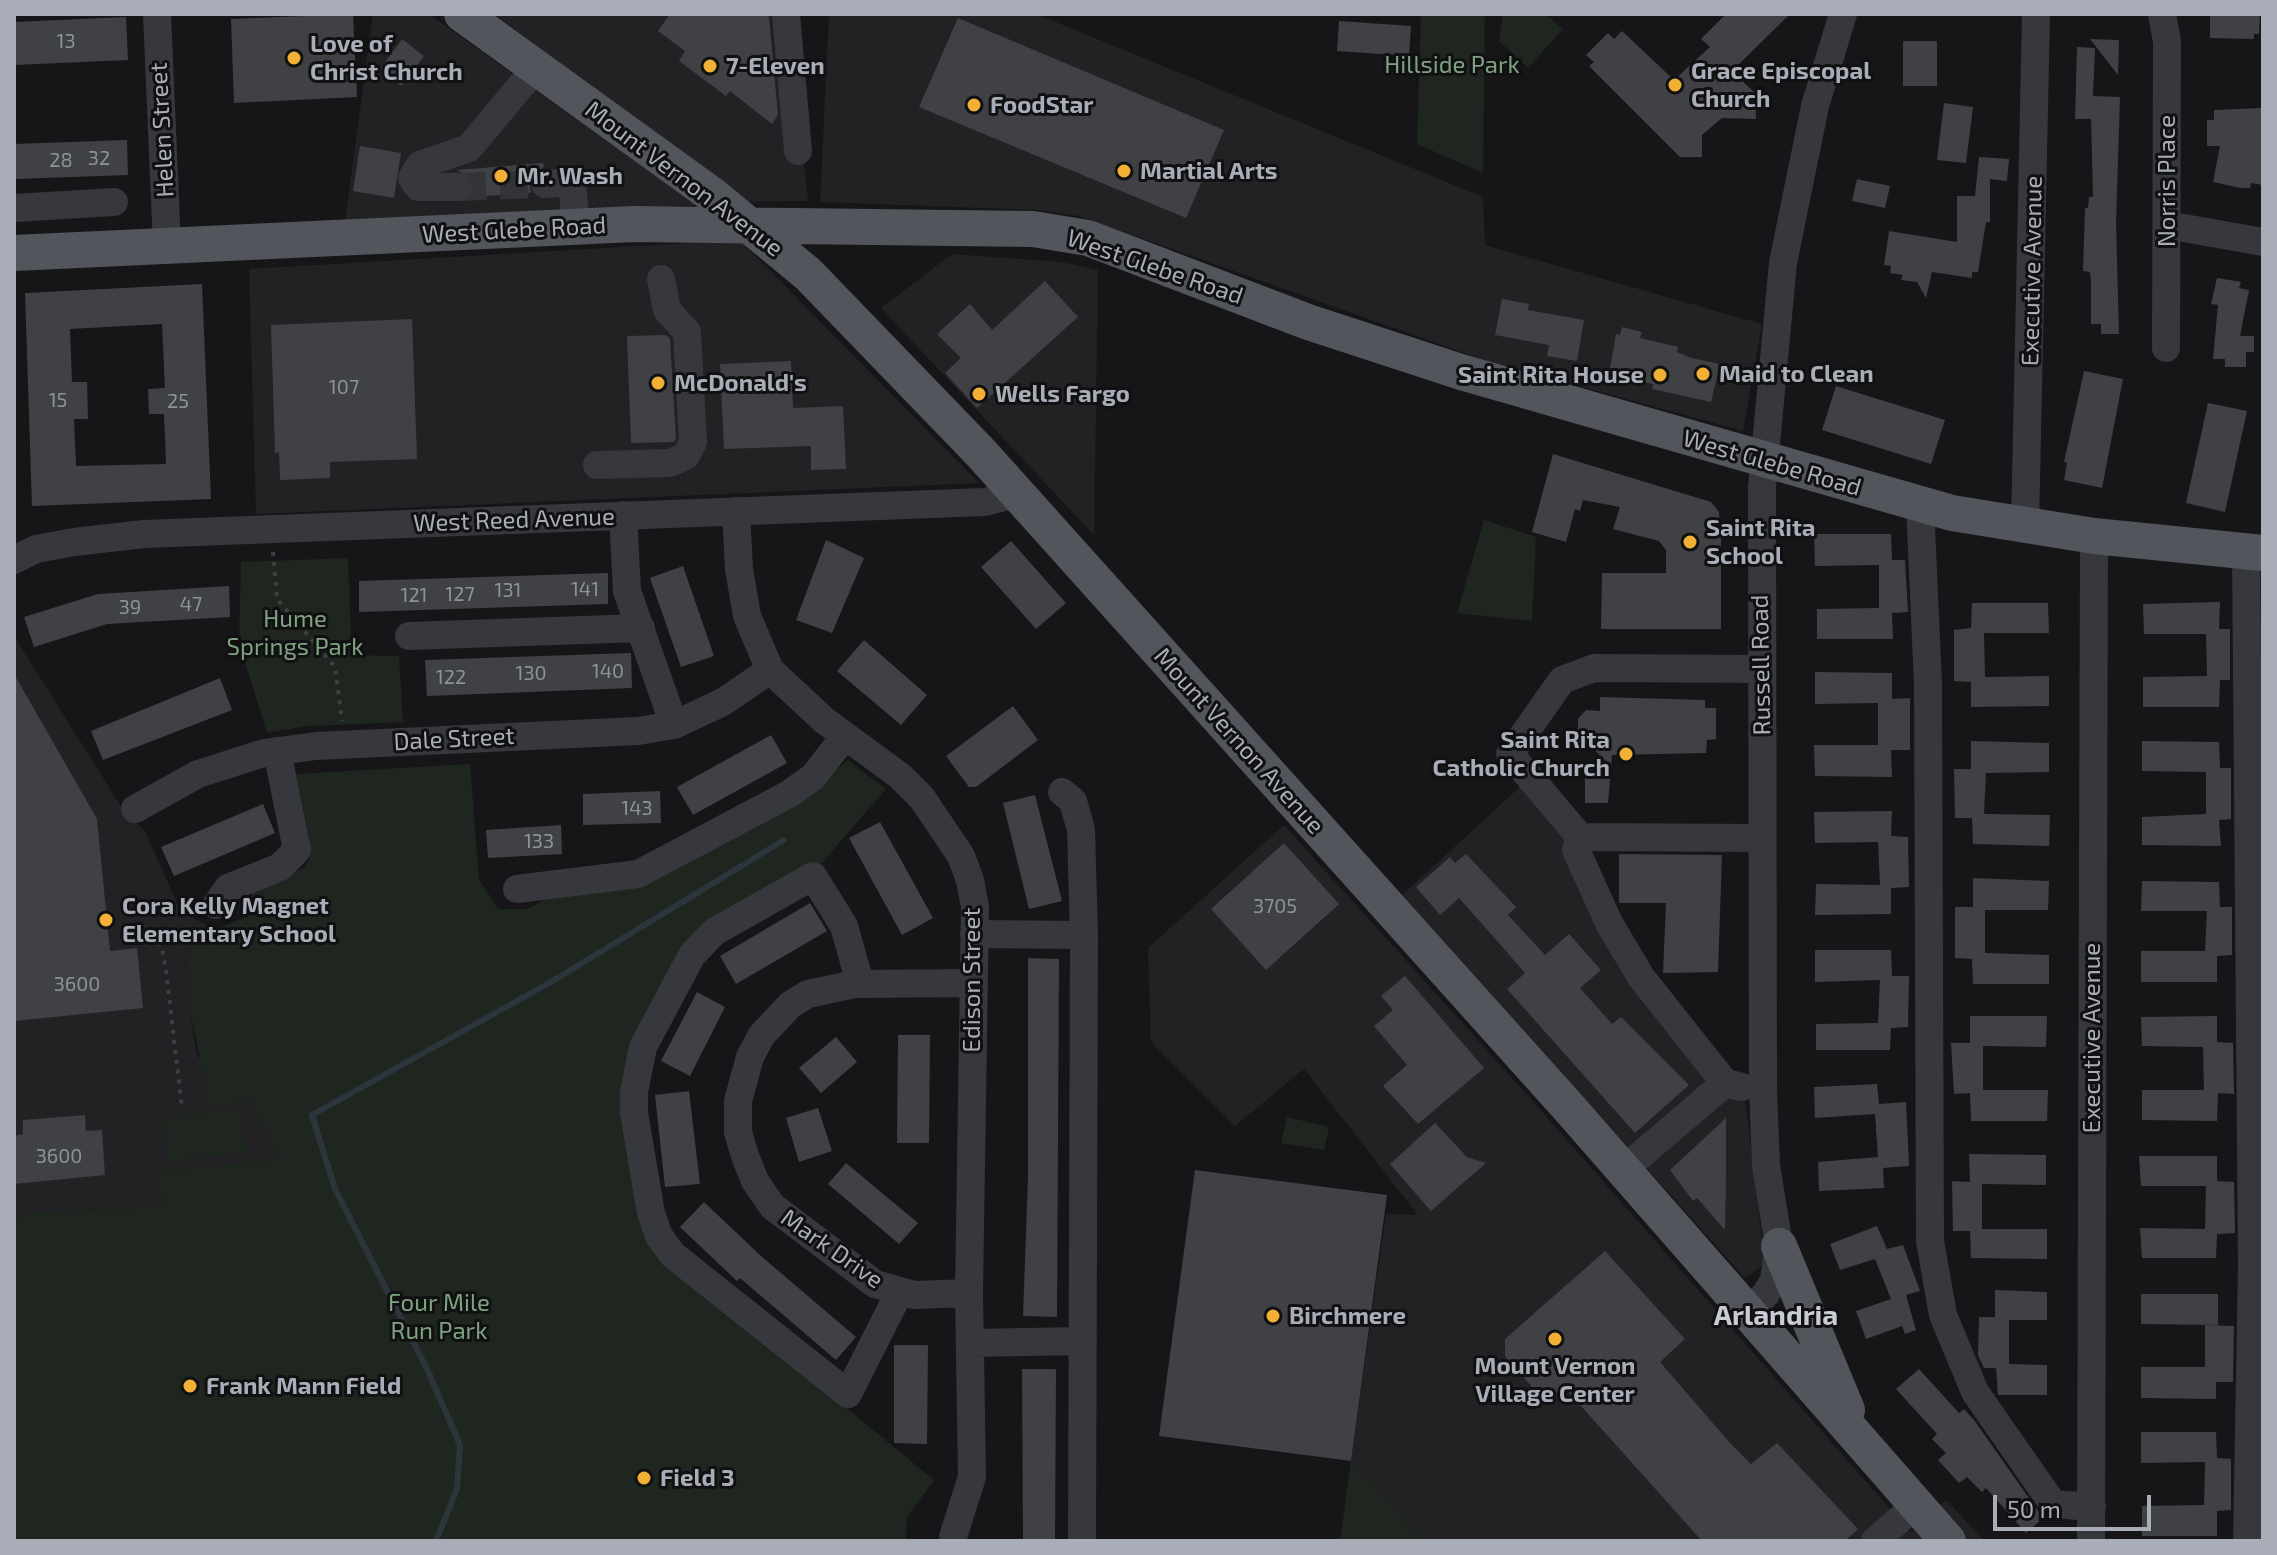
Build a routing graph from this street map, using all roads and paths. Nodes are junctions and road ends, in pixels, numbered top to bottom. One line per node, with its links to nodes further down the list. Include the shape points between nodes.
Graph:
1 (157, 14): 17 (street, Helen Street)
2 (462, 14): 7 (main road, Mount Vernon Avenue)
3 (786, 14): 8 (street)
4 (1843, 14): 21 (street, Russell Road, via 1815,106 1783,263)
5 (2036, 14): 27 (street, Executive Avenue)
6 (2162, 14): 14 (street, Norris Place, via 2167,42)
7 (535, 69): 10 (street, via 469,148 420,165 412,178 418,187); 13 (main road, Mount Vernon Avenue)
8 (798, 151)
9 (545, 184): 15 (street, via 572,182)
10 (458, 187)
11 (114, 202): 12 (street)
12 (14, 208)
13 (751, 224): 15 (main road, West Glebe Road); 21 (main road, West Glebe Road, via 1033,229 1075,235 1308,322 1461,372); 23 (main road, Mount Vernon Avenue, via 808,274)
14 (2167, 225): 16 (street); 20 (street, Norris Place)
15 (576, 227): 17 (main road, West Glebe Road)
16 (2263, 242)
17 (167, 246): 18 (main road, West Glebe Road)
18 (14, 253)
19 (661, 279): 22 (street, via 667,310 687,332 693,442 686,456 670,463)
20 (2166, 348)
21 (1765, 460): 24 (main road, West Glebe Road); 34 (street, Russell Road)
22 (597, 465)
23 (1017, 494): 25 (street, West Reed Avenue, via 985,502); 54 (main road, Mount Vernon Avenue)
24 (1920, 505): 27 (main road, West Glebe Road); 63 (street, via 1928,684 1930,1241 1943,1315 1975,1392 2053,1504)
25 (736, 511): 26 (street, West Reed Avenue); 35 (street, Edison Street, via 747,616)
26 (623, 515): 28 (street, West Reed Avenue); 32 (street, via 627,591)
27 (2025, 527): 29 (main road, West Glebe Road)
28 (271, 529): 31 (street, West Reed Avenue, via 84,540 36,549); 38 (path, via 277,599 335,667)
29 (2094, 536): 30 (main road, West Glebe Road); 63 (street, Executive Avenue)
30 (2254, 552): 69 (street)
31 (14, 560)
32 (641, 628): 33 (street); 36 (street)
33 (409, 636)
34 (1761, 669): 42 (street, via 1594,668 1562,680 1510,754); 43 (street, Russell Road)
35 (770, 670): 36 (street, Dale Street, via 723,702); 37 (street, Edison Street)
36 (674, 725): 38 (street, Dale Street)
37 (845, 736): 44 (street, via 813,777 789,794 638,874); 47 (street, Edison Street, via 900,776 939,820 970,880)
38 (346, 745): 39 (street, Dale Street)
39 (277, 751): 41 (street, Dale Street, via 198,774); 45 (street, via 297,850 280,867 228,888)
40 (1062, 792): 48 (street, via 1073,801 1081,830)
41 (135, 809)
42 (1580, 837): 43 (street); 51 (street, via 1576,850 1633,964)
43 (1762, 838): 52 (street, Russell Road)
44 (517, 889)
45 (216, 905)
46 (153, 933): 53 (path, via 166,970)
47 (974, 934): 48 (street); 50 (street, Edison Street)
48 (1084, 935): 59 (street)
49 (860, 983): 50 (street, Mark Drive); 56 (street, Mark Drive, via 808,994 761,1036 741,1082 738,1132 755,1181 772,1206 844,1263); 56 (street, via 844,926 813,876 714,932 692,955 643,1047 634,1113 651,1213 673,1255 848,1394)
50 (972, 983): 57 (street, Edison Street)
51 (1725, 1083): 52 (street); 54 (street)
52 (1763, 1089): 55 (street, Russell Road, via 1766,1165)
53 (182, 1108)
54 (1623, 1170): 58 (main road, Mount Vernon Avenue)
55 (1779, 1246): 58 (street, Russell Road, via 1774,1280); 61 (main road)
56 (899, 1293): 57 (street, Mark Drive)
57 (969, 1293): 60 (street, Edison Street)
58 (1747, 1312): 61 (main road, Mount Vernon Avenue)
59 (1083, 1341): 60 (street); 65 (street)
60 (970, 1343): 64 (street, Edison Street, via 972,1477)
61 (1860, 1441): 62 (main road, Mount Vernon Avenue)
62 (1916, 1505): 66 (street); 67 (main road, Mount Vernon Avenue)
63 (2092, 1507): 68 (street, Executive Avenue)
64 (953, 1537)
65 (1082, 1541)
66 (1875, 1541)
67 (1948, 1541)
68 (2091, 1541)
69 (2247, 1541)

